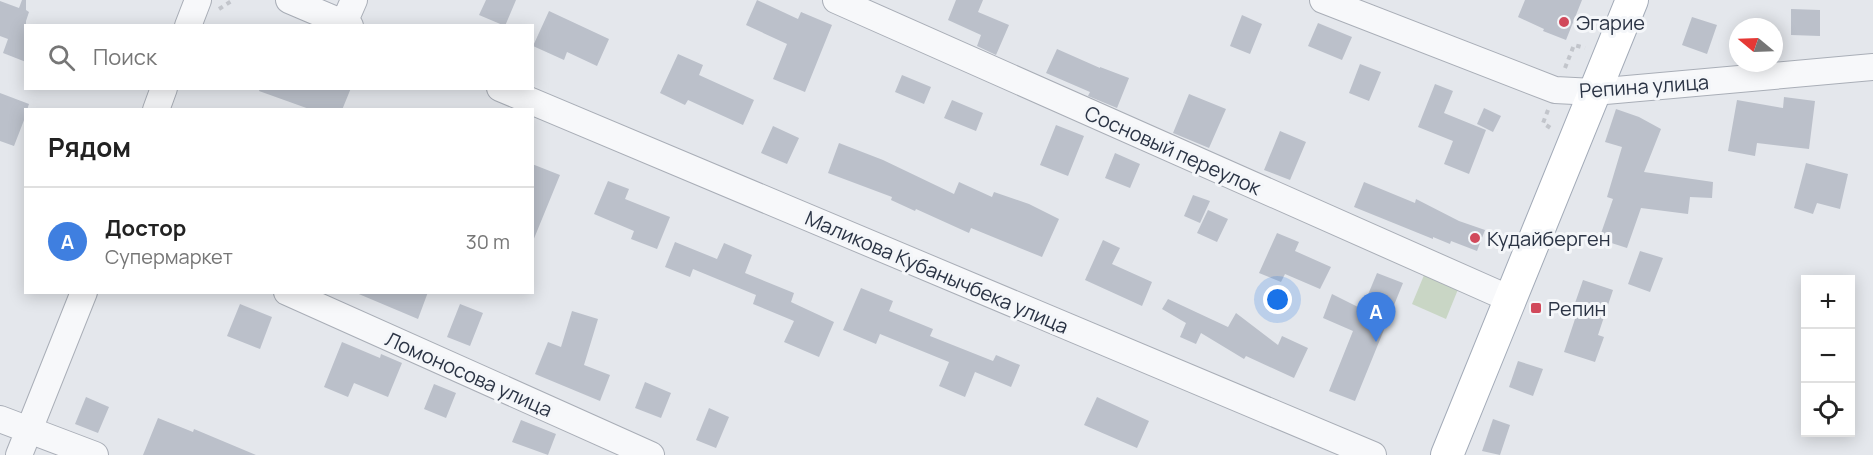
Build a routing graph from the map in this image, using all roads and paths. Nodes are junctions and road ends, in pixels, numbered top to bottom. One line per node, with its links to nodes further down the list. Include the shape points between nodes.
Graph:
1 (198, 0): 7 (street)
2 (289, 0): 6 (street)
3 (836, 0): 19 (street, Сосновый переулок)
4 (1323, 0): 13 (street, Репина улица, via 1555,90)
5 (1632, 0): 13 (main road)
6 (350, 16)
7 (190, 24)
8 (1592, 51): 10 (path, via 1574,45)
9 (1873, 67): 13 (street, Репина улица)
10 (1565, 68)
11 (163, 90): 15 (street)
12 (505, 90): 25 (street, Маликова Кубанычбека улица)
13 (1594, 92): 19 (main road)
14 (1549, 107): 16 (path, via 1542,123)
15 (157, 108)
16 (1556, 132)
17 (83, 294): 21 (street)
18 (291, 294): 24 (street, Ломоносова улица)
19 (1510, 299): 26 (main road)
20 (0, 419): 21 (street)
21 (28, 430): 22 (street); 23 (street)
22 (19, 455)
23 (95, 455)
24 (651, 455)
25 (1373, 455)
26 (1447, 455)

